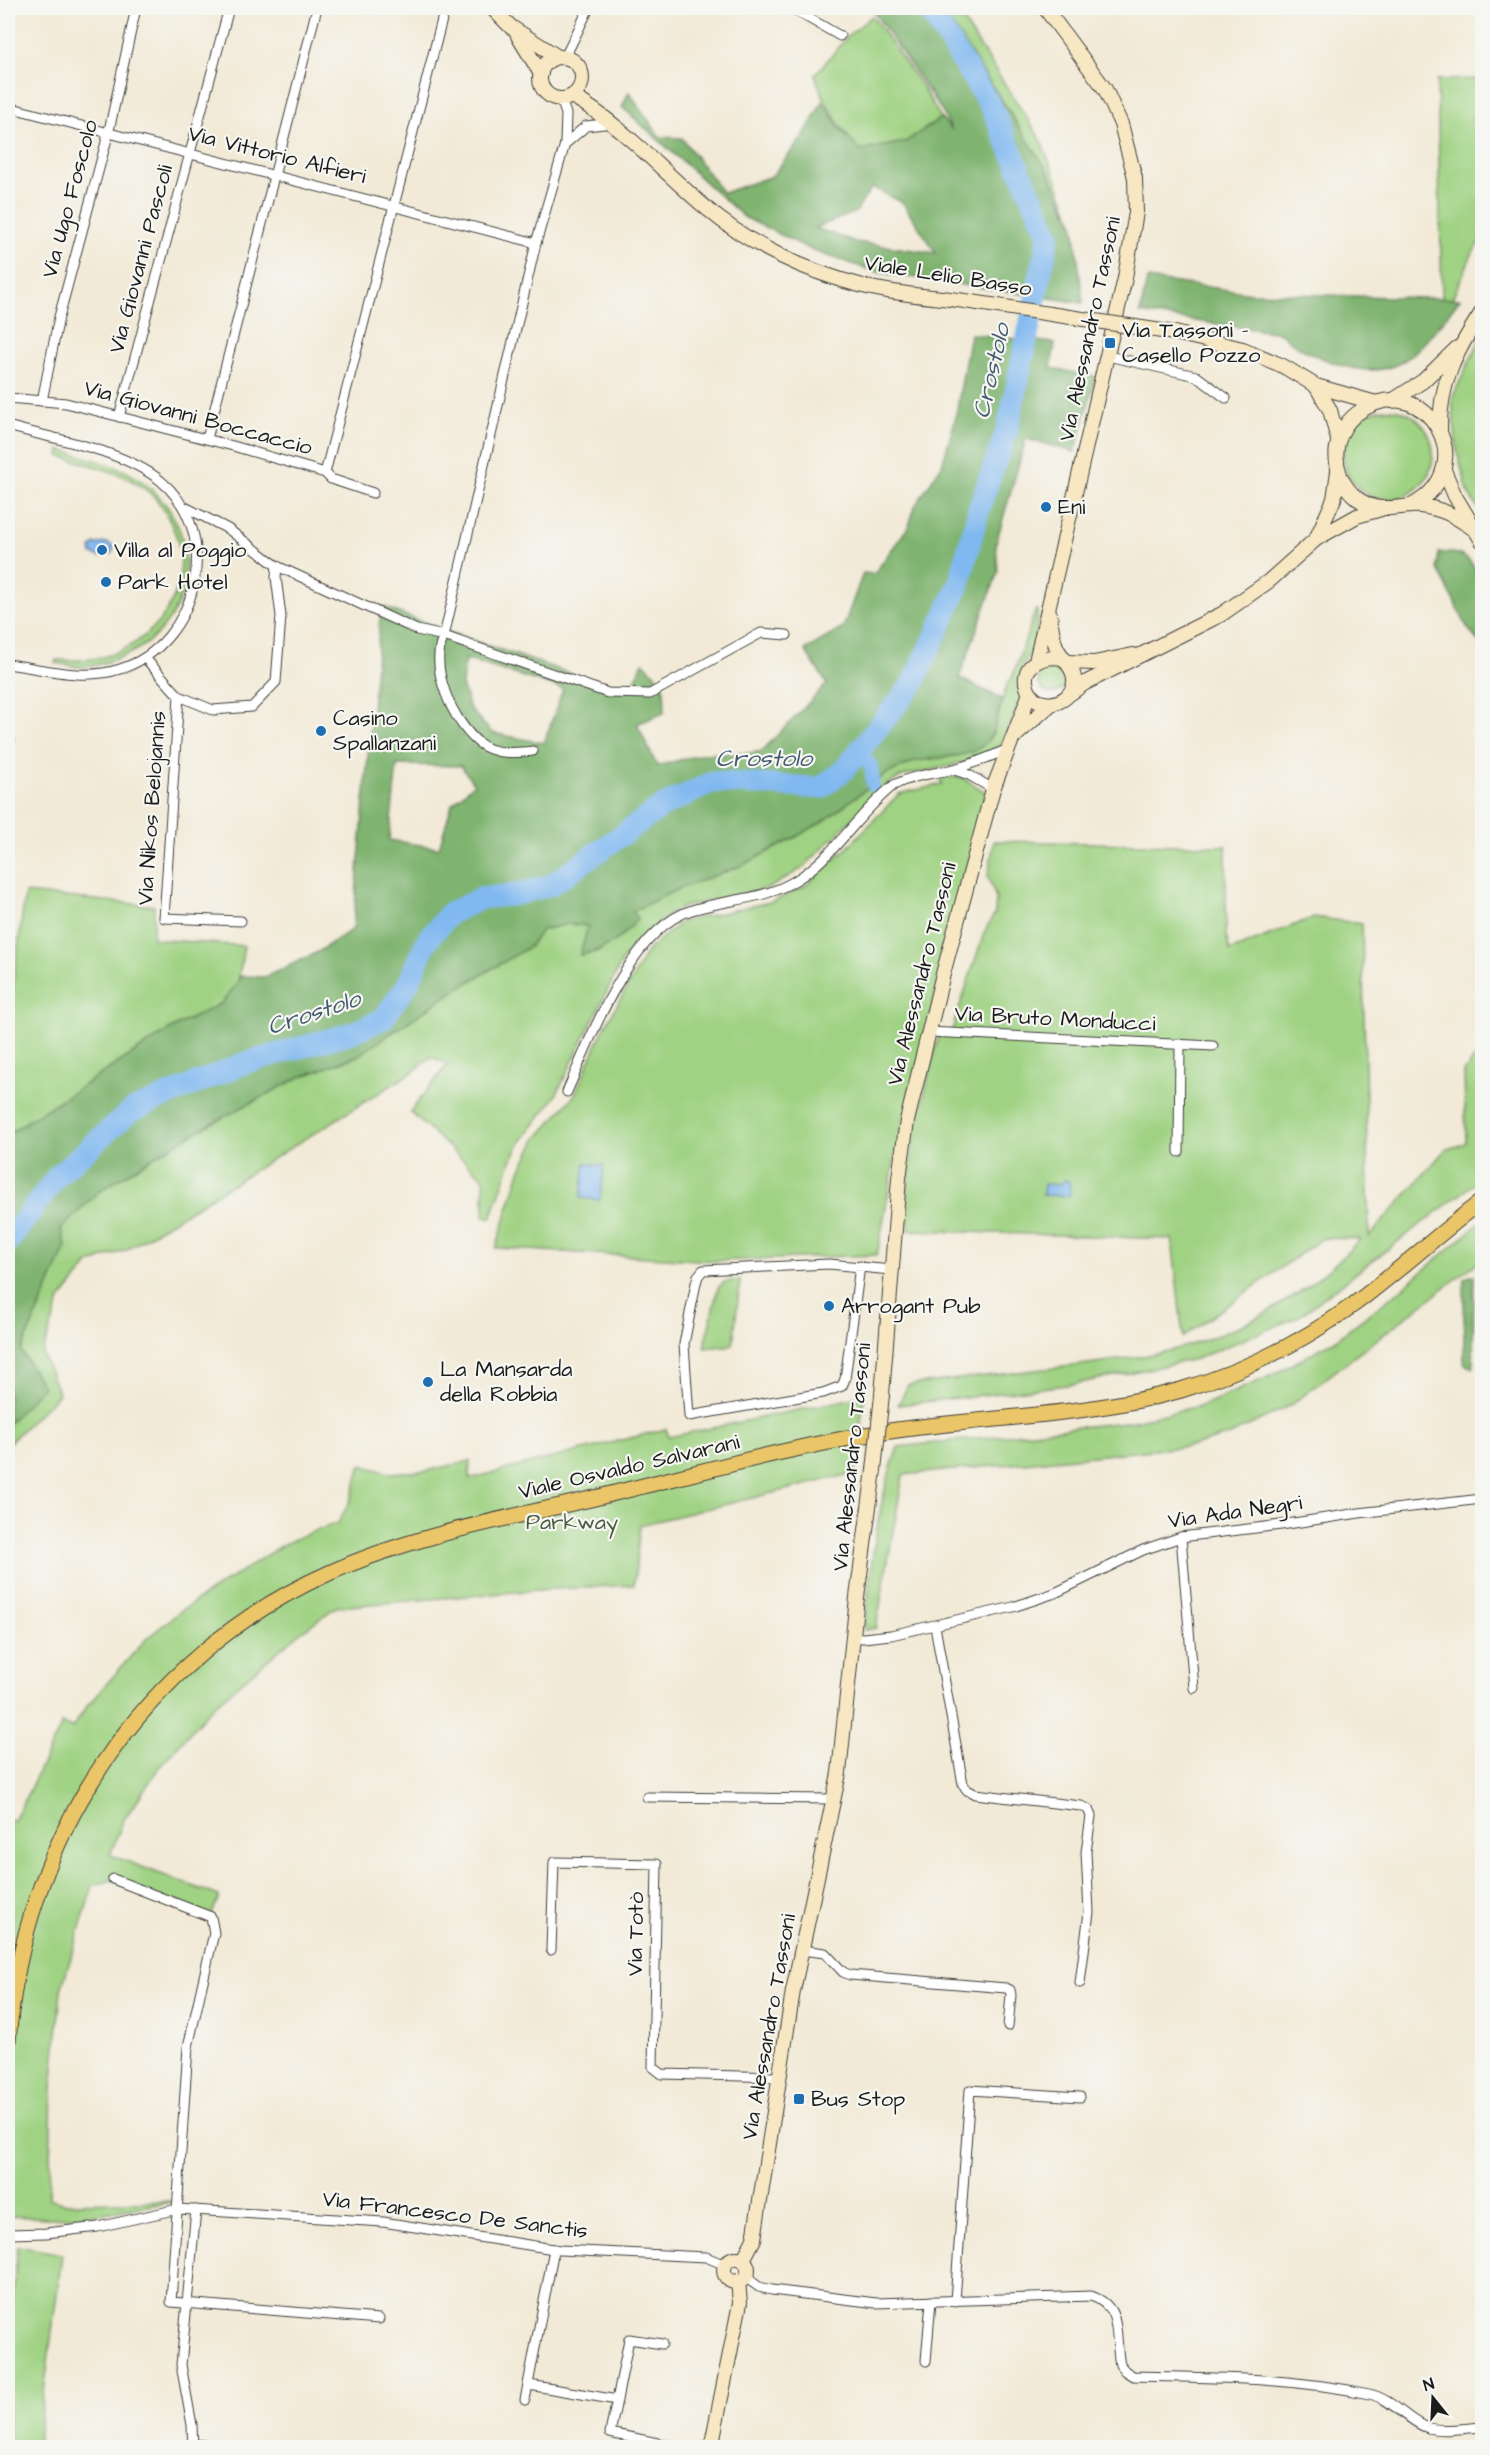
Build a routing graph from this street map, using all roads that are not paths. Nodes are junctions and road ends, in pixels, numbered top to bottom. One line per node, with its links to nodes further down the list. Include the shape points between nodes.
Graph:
1 (136, 8): 18 (street, Via Ugo Foscolo)
2 (229, 8): 20 (street, Via Giovanni Pascoli)
3 (317, 8): 21 (street)
4 (445, 8): 22 (street)
5 (492, 8): 9 (street)
6 (589, 8): 11 (street)
7 (791, 8): 10 (street)
8 (1045, 8): 26 (street, Via Alessandro Tassoni, via 1104,89 1125,134 1136,178 1134,229)
9 (512, 27): 11 (street); 12 (street)
10 (840, 36)
11 (561, 57): 12 (street, via 547,63); 13 (street, via 578,65)
12 (541, 74): 14 (street, via 544,90)
13 (582, 80): 14 (street, via 581,86); 16 (street)
14 (565, 97): 16 (street); 19 (street); 19 (street, via 571,111)
15 (8, 107): 18 (street, Via Vittorio Alfieri)
16 (600, 112): 17 (street)
17 (613, 123): 19 (street, via 586,126); 27 (street, Viale Lelio Basso, bridge, via 707,210 766,248 820,273 863,286 1229,344 1259,354)
18 (108, 135): 20 (street, Via Vittorio Alfieri); 31 (street, Via Ugo Foscolo, via 59,317)
19 (568, 141): 23 (street)
20 (190, 154): 21 (street, Via Vittorio Alfieri); 33 (street, Via Giovanni Pascoli)
21 (276, 174): 22 (street, Via Vittorio Alfieri); 36 (street)
22 (394, 207): 23 (street, Via Vittorio Alfieri); 40 (street)
23 (536, 243): 51 (street)
24 (1482, 312): 25 (street)
25 (1461, 345): 30 (street, via 1423,381); 35 (street, via 1441,395)
26 (1108, 356): 29 (street, via 1196,376); 49 (street, Via Alessandro Tassoni)
27 (1316, 386): 32 (street, Viale Lelio Basso); 37 (street, via 1330,410)
28 (8, 398): 31 (street, Via Giovanni Boccaccio)
29 (1226, 398)
30 (1392, 400): 32 (street); 35 (street, via 1420,408)
31 (42, 401): 33 (street, Via Giovanni Boccaccio)
32 (1376, 402): 37 (street, via 1357,413)
33 (118, 417): 36 (street, Via Giovanni Boccaccio)
34 (8, 426): 42 (street, via 138,467 163,483)
35 (1440, 430): 39 (street, via 1445,446)
36 (207, 440): 40 (street, Via Giovanni Boccaccio)
37 (1338, 440): 38 (street)
38 (1338, 470): 44 (street, via 1351,492); 46 (street, via 1334,499)
39 (1444, 470): 43 (street, via 1428,495); 45 (street)
40 (325, 473): 41 (street, Via Giovanni Boccaccio, via 331,479)
41 (373, 493)
42 (183, 506): 48 (street, via 228,529); 53 (street, via 196,550 193,592 171,635)
43 (1411, 506): 44 (street); 45 (street, via 1443,511)
44 (1381, 509): 46 (street, via 1357,516)
45 (1474, 529): 47 (street)
46 (1316, 539): 52 (street, via 1251,596 1203,625)
47 (1482, 541)
48 (278, 566): 51 (street, via 417,630); 59 (street, Via Nikos Belojannis, via 281,616 276,682 252,707 213,710)
49 (1049, 609): 54 (street, Via Alessandro Tassoni, via 1053,636); 55 (street, Via Alessandro Tassoni)
50 (787, 634): 51 (street, via 761,633 650,694 608,693)
51 (444, 636): 62 (street, via 439,646 440,681 458,720 480,745 512,754)
52 (1146, 651): 54 (street, via 1094,663); 58 (street)
53 (145, 658): 56 (street, via 118,670 83,675); 59 (street, Via Nikos Belojannis)
54 (1064, 660): 55 (street, via 1046,657); 58 (street, Via Alessandro Tassoni, via 1074,677)
55 (1036, 661): 57 (street, Via Alessandro Tassoni, via 1027,675)
56 (8, 664)
57 (1030, 693): 60 (street); 61 (street, Via Alessandro Tassoni)
58 (1071, 693): 60 (street, Via Alessandro Tassoni)
59 (179, 696): 65 (street, Via Nikos Belojannis, via 165,918)
60 (1051, 704): 61 (street, Via Alessandro Tassoni)
61 (1011, 743): 63 (street, via 984,759); 64 (street, Via Alessandro Tassoni)
62 (533, 751)
63 (952, 769): 64 (street); 69 (street, via 906,778 894,785 818,863 796,880 771,892 692,909 667,922 643,945 622,979)
64 (993, 789): 66 (street, Via Alessandro Tassoni)
65 (241, 921)
66 (929, 1032): 67 (street, Via Bruto Monducci); 73 (street, Via Alessandro Tassoni, via 904,1141)
67 (1180, 1045): 68 (street, Via Bruto Monducci); 70 (street, Via Bruto Monducci)
68 (1213, 1046)
69 (567, 1092)
70 (1179, 1152)
71 (1482, 1201): 86 (main road, Viale Osvaldo Salvarani, via 1354,1304 1315,1330 1258,1361 1189,1387 1111,1404 939,1424 818,1445 409,1542 330,1572 282,1596 191,1661 134,1723 94,1776 61,1835 34,1904 19,1962)
72 (860, 1266): 72 (street, via 704,1270 696,1283 684,1344 689,1416 842,1386); 73 (street)
73 (891, 1270): 77 (street, Via Alessandro Tassoni, bridge, via 882,1395)
74 (1482, 1499): 75 (street, Via Ada Negri)
75 (1181, 1537): 76 (street, Via Ada Negri, via 1143,1550 1055,1593); 78 (street)
76 (935, 1626): 77 (street, Via Ada Negri, via 891,1635); 84 (street, via 967,1790 1081,1806 1091,1815 1086,1852 1089,1912)
77 (853, 1637): 80 (street, Via Alessandro Tassoni)
78 (1194, 1688)
79 (647, 1797): 80 (street)
80 (834, 1799): 83 (street, Via Alessandro Tassoni)
81 (113, 1880): 89 (street, via 211,1917 214,1933 188,2047)
82 (551, 1950): 87 (street, Via Totò, via 554,1862 657,1864 653,2067 662,2074)
83 (802, 1950): 85 (street, via 825,1953 850,1975 1006,1988 1011,1995); 87 (street, Via Alessandro Tassoni)
84 (1080, 1983)
85 (1008, 2026)
86 (8, 2043)
87 (779, 2077): 93 (street, Via Alessandro Tassoni, via 754,2239)
88 (1080, 2097): 97 (street, via 970,2090)
89 (178, 2209): 90 (street, Via Francesco De Sanctis); 91 (street, Via Francesco De Sanctis, via 98,2227); 98 (street, via 171,2302)
90 (196, 2210): 92 (street, Via Francesco De Sanctis, via 383,2222); 98 (street)
91 (8, 2234)
92 (554, 2249): 94 (street, Via Francesco De Sanctis, via 706,2257); 102 (street)
93 (743, 2260): 94 (street, via 731,2259); 95 (street, via 747,2266)
94 (725, 2265): 95 (street, via 727,2278)
95 (742, 2279): 96 (street, via 759,2287 876,2303); 109 (street)
96 (931, 2301): 97 (street); 101 (street)
97 (955, 2301): 105 (street, via 1091,2296 1113,2310 1120,2365 1133,2376 1281,2380 1372,2394 1427,2428)
98 (188, 2303): 99 (street); 106 (street, via 181,2365)
99 (379, 2319)
100 (662, 2344): 104 (street, via 629,2339)
101 (926, 2361)
102 (529, 2385): 103 (street); 104 (street)
103 (525, 2400)
104 (617, 2400): 108 (street, via 610,2433)
105 (1482, 2427)
106 (194, 2446): 107 (street)
107 (228, 2448)
108 (681, 2448)
109 (711, 2448)

